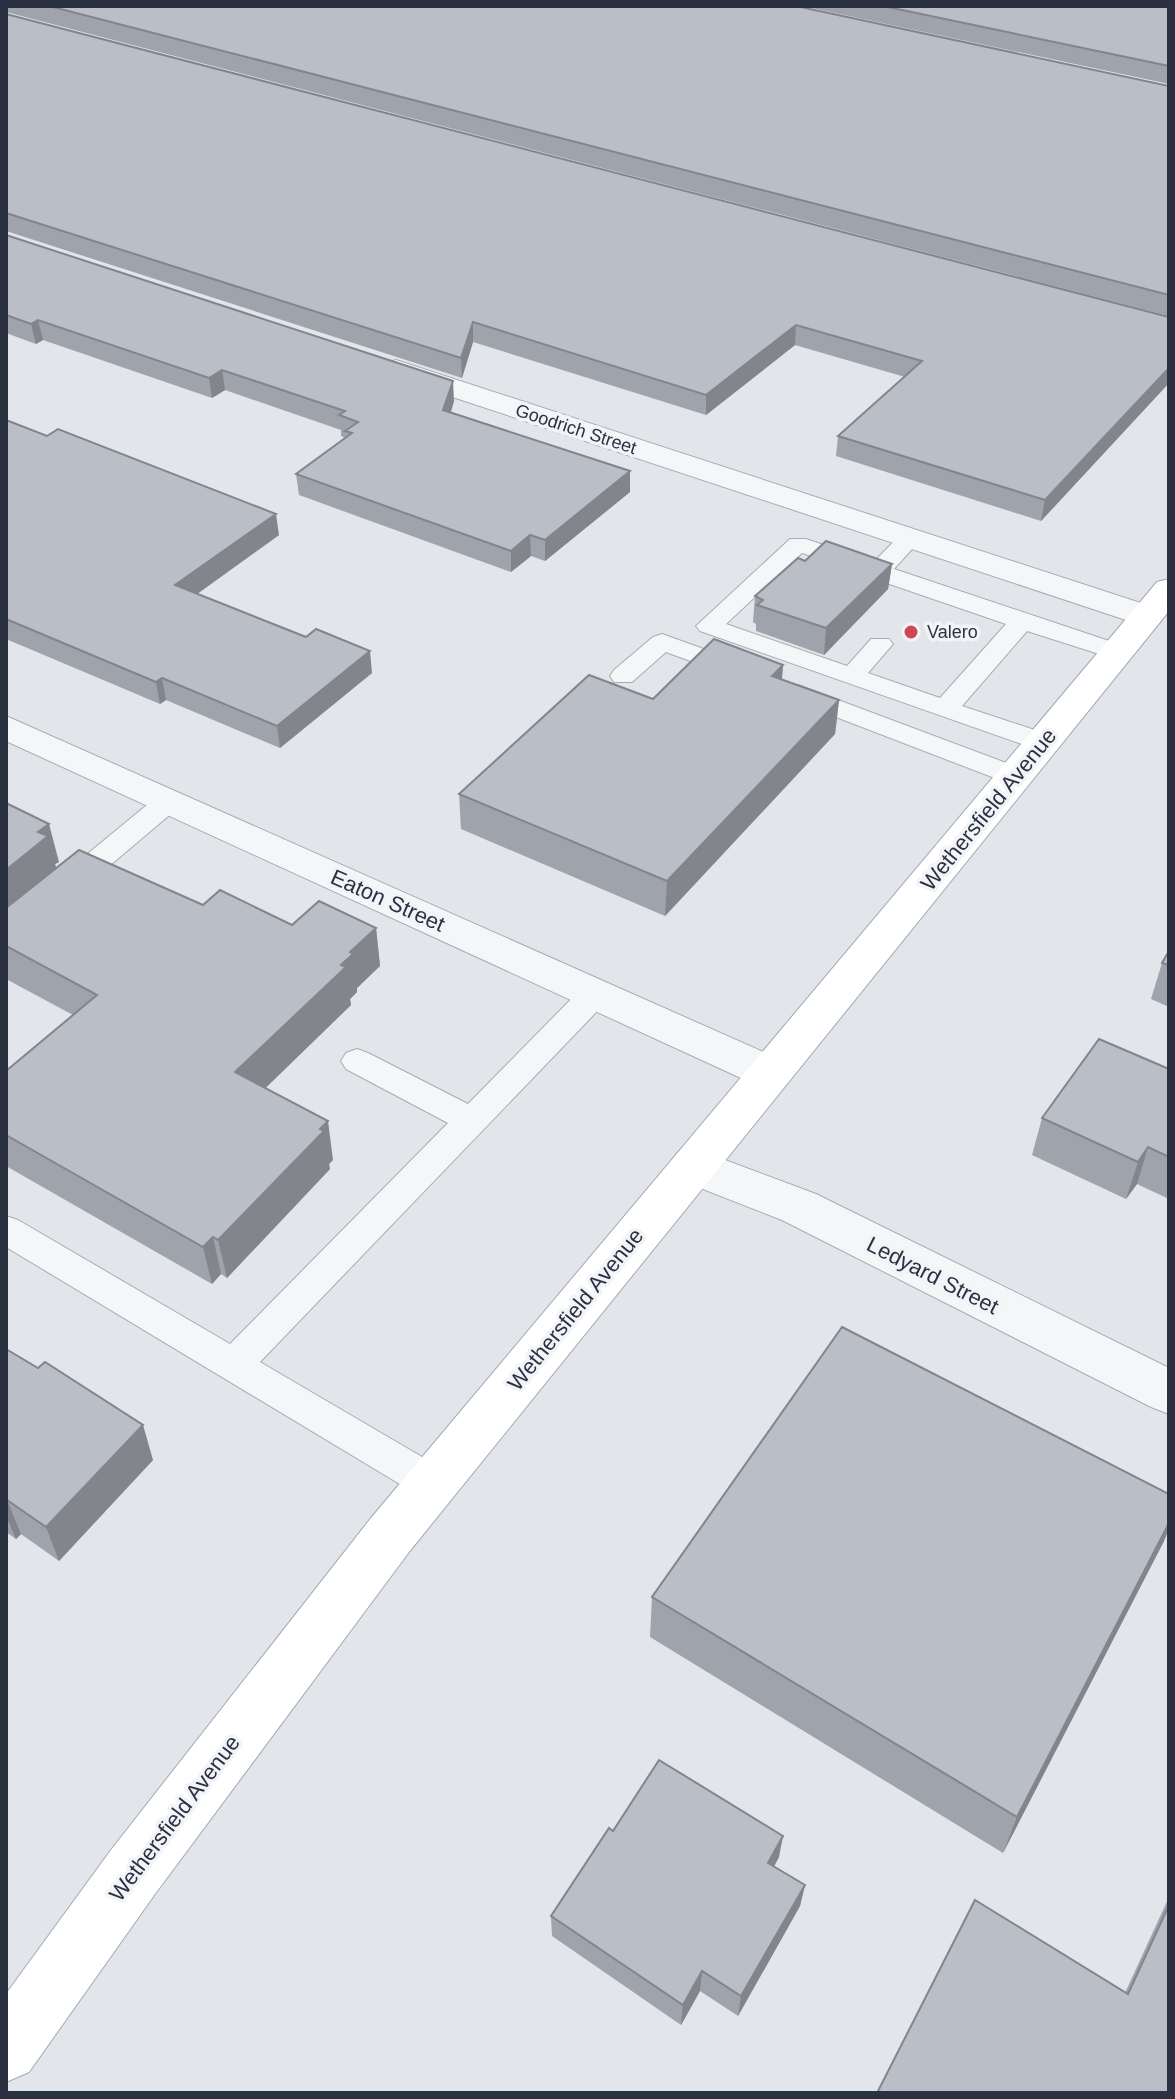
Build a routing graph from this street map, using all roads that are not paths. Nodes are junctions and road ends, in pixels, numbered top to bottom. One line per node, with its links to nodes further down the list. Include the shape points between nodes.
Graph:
1 (368, 360): 2 (street, Goodrich Street)
2 (910, 538): 3 (lane); 5 (street, Goodrich Street)
3 (878, 572): 4 (lane); 11 (lane, via 798,544 709,626)
4 (931, 589): 6 (lane); 7 (lane)
5 (1158, 602): 9 (main road, Wethersfield Avenue)
6 (912, 609)
7 (1022, 621): 9 (lane); 12 (lane)
8 (880, 644): 11 (lane)
9 (1118, 652): 14 (main road, Wethersfield Avenue)
10 (623, 676): 15 (lane, via 662,642)
11 (852, 676): 12 (lane)
12 (945, 709): 14 (lane)
13 (6, 727): 16 (street, Eaton Street)
14 (1043, 742): 15 (main road, Wethersfield Avenue)
15 (1015, 776): 20 (main road, Wethersfield Avenue)
16 (169, 801): 17 (lane); 18 (street, Eaton Street)
17 (6, 937)
18 (595, 994): 20 (street, Eaton Street); 21 (lane)
19 (357, 1061): 21 (lane)
20 (770, 1073): 22 (main road, Wethersfield Avenue)
21 (472, 1121): 24 (lane)
22 (693, 1166): 25 (street, Ledyard Street, via 799,1207); 26 (main road, Wethersfield Avenue)
23 (6, 1230): 24 (lane)
24 (232, 1366): 26 (lane)
25 (1169, 1392)
26 (432, 1483): 27 (main road, Wethersfield Avenue, via 215,1762)
27 (6, 2049)

